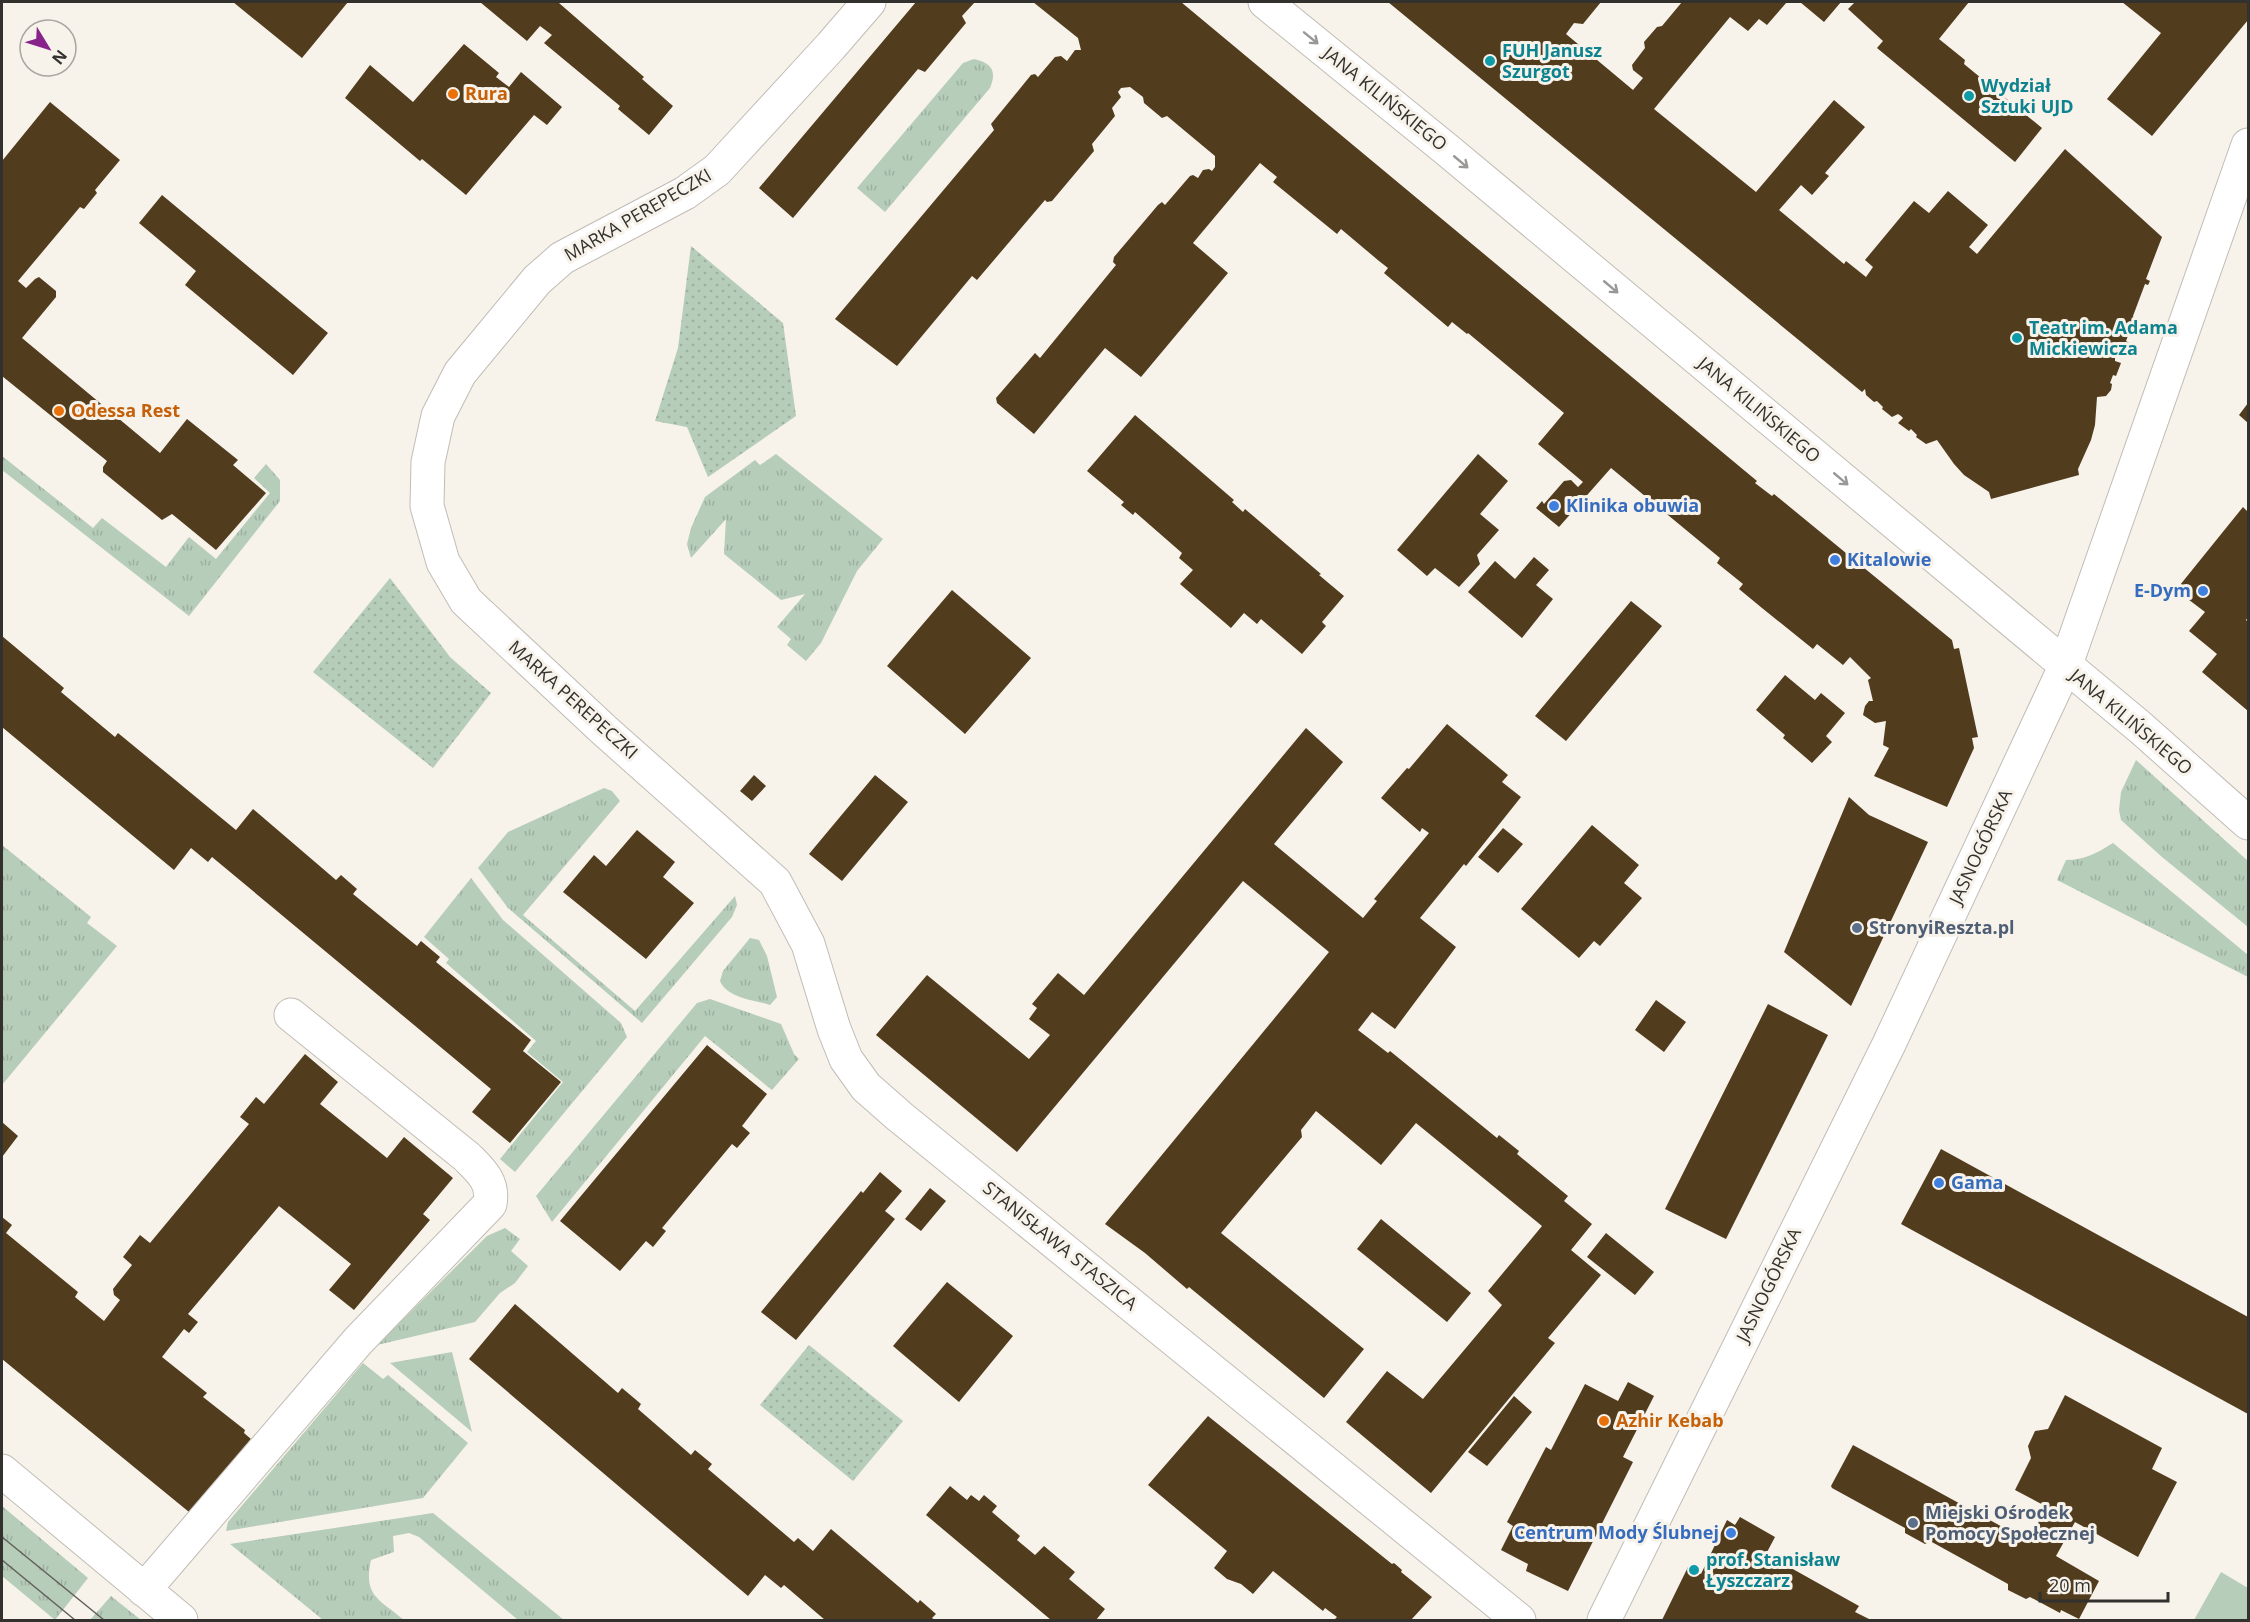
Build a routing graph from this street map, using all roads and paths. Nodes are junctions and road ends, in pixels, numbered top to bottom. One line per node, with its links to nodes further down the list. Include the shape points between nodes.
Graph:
1 (869, 2): 5 (street, MARKA PEREPECZKI, via 717,171 685,193 562,258 537,280 460,373 438,416 428,462 427,506 443,562 466,601)
2 (1265, 2): 4 (street, JANA KILIŃSKIEGO, one-way to 4)
3 (2248, 145): 4 (street, JASNOGÓRSKA)
4 (2065, 667): 6 (street, JANA KILIŃSKIEGO); 12 (street, JASNOGÓRSKA, via 1889,1044)
5 (689, 805): 11 (street, STANISŁAWA STASZICA, via 776,882 808,944 846,1059 866,1087)
6 (2248, 823)
7 (291, 1015): 9 (street, via 486,1176 492,1195 490,1204 358,1341)
8 (2, 1471): 9 (street)
9 (144, 1590): 10 (street)
10 (181, 1620)
11 (1519, 1620)
12 (1604, 1620)

